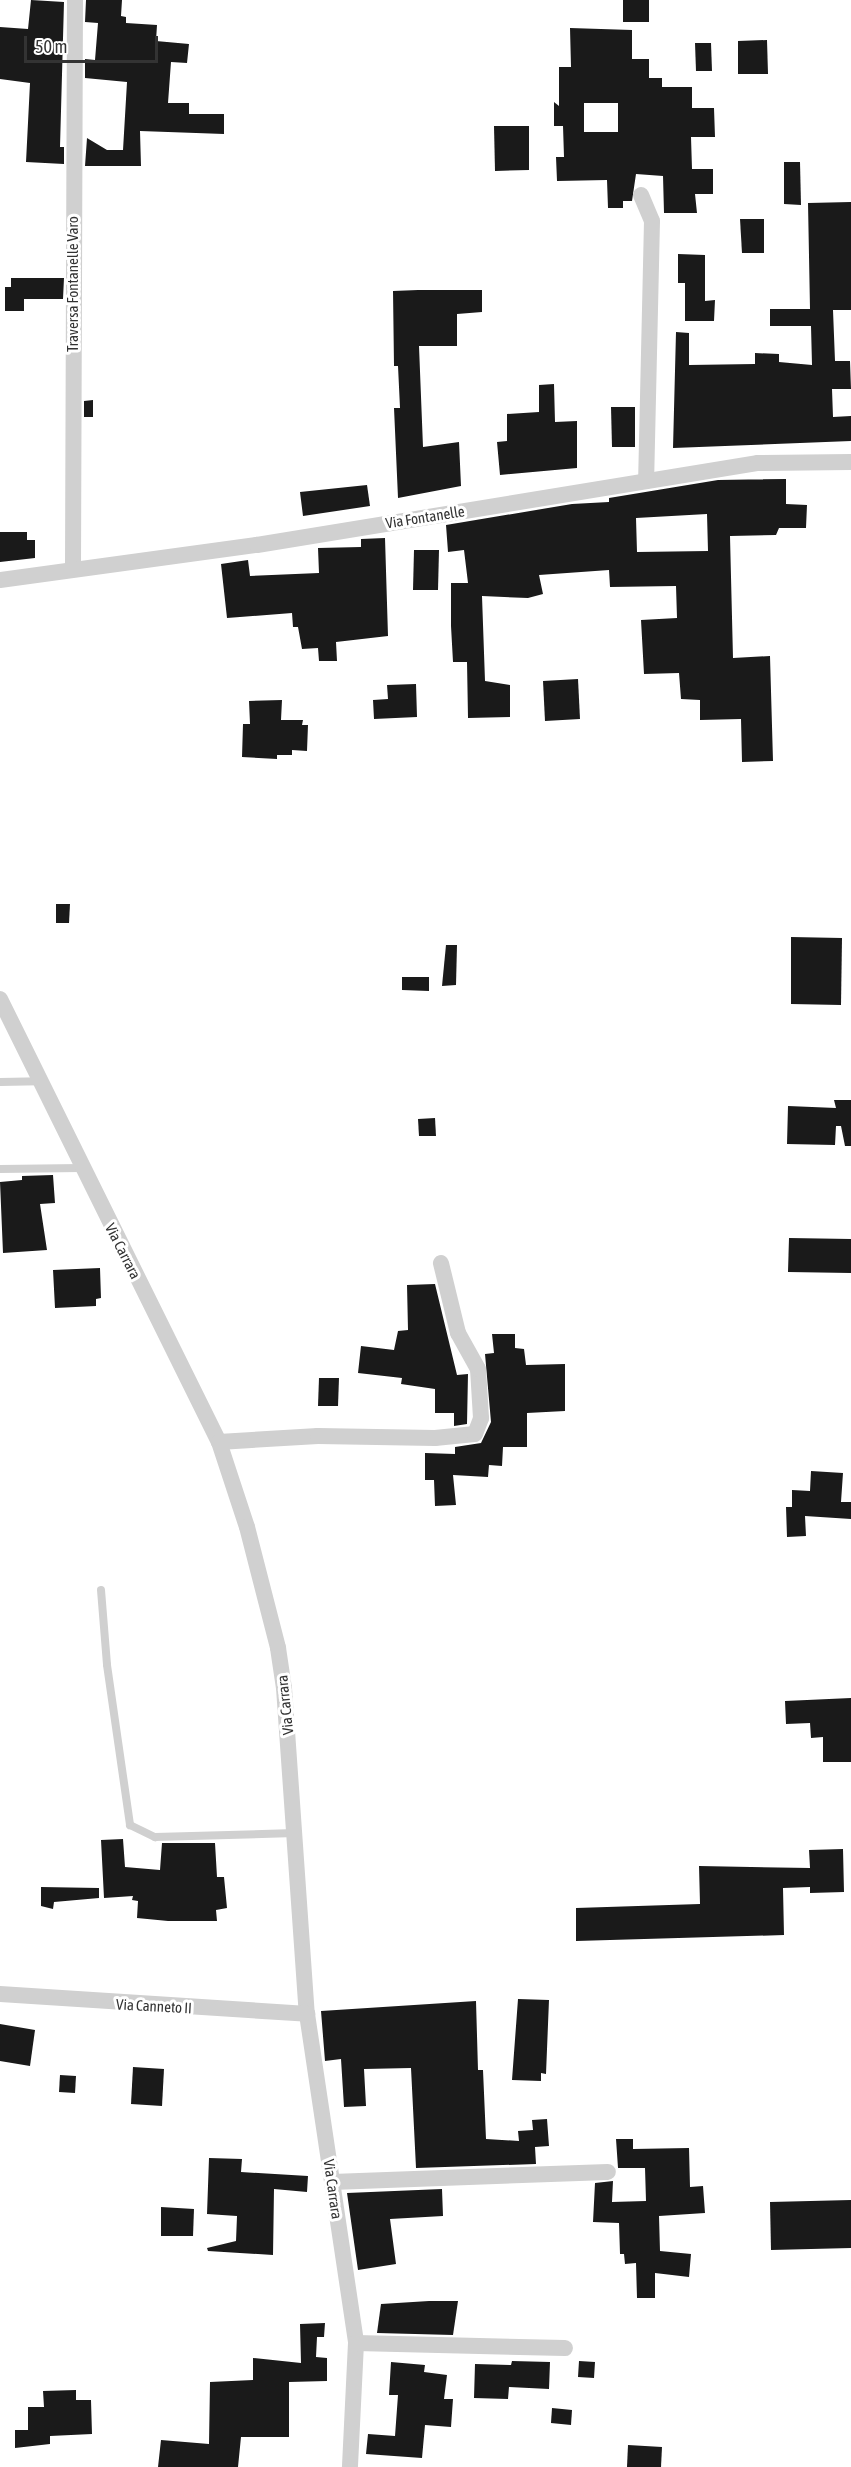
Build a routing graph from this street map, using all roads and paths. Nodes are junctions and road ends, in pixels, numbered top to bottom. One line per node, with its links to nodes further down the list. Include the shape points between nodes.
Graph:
1 (75, 0): 5 (street, Traversa Fontanelle Varo)
2 (641, 195): 4 (street, via 652,221)
3 (851, 462): 4 (street, Via Fontanelle, via 758,463)
4 (646, 481): 5 (street, Via Fontanelle, via 257,545)
5 (73, 568): 6 (street, Via Fontanelle)
6 (0, 580)
7 (0, 999): 8 (street, Via Carrara)
8 (39, 1081): 9 (lane); 10 (street, Via Carrara)
9 (0, 1082)
10 (81, 1168): 11 (lane); 13 (street, Via Carrara)
11 (0, 1169)
12 (441, 1263): 13 (street, via 458,1333 478,1369 482,1418 475,1434)
13 (219, 1442): 15 (street, Via Carrara, via 248,1527 278,1648)
14 (101, 1590): 15 (lane, via 107,1665 130,1825 155,1837)
15 (296, 1833): 17 (street, Via Carrara)
16 (0, 1994): 17 (street, Via Canneto II)
17 (307, 2014): 19 (street, Via Carrara)
18 (608, 2172): 19 (street)
19 (332, 2182): 20 (street, Via Carrara)
20 (356, 2343): 21 (street); 22 (street, Via Carrara)
21 (565, 2348)
22 (350, 2467)

